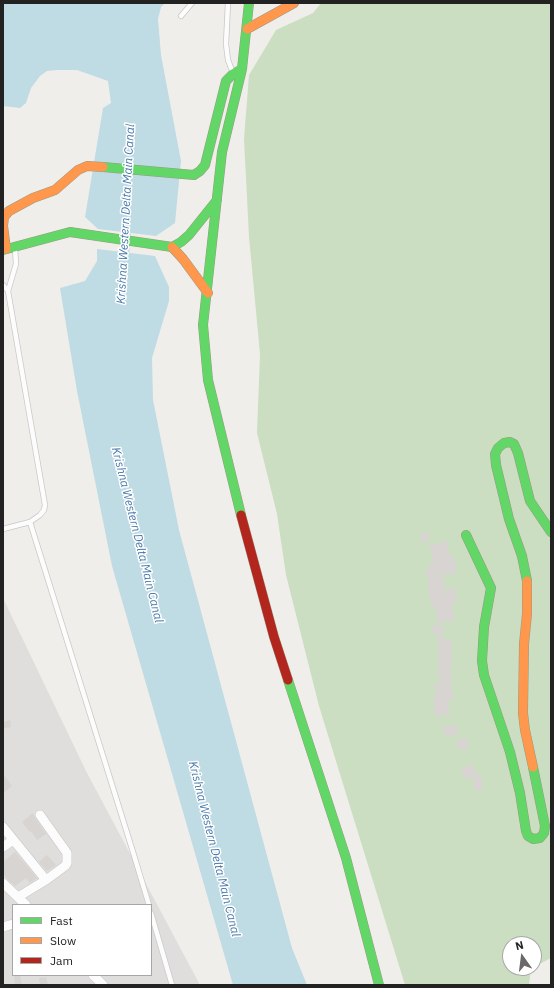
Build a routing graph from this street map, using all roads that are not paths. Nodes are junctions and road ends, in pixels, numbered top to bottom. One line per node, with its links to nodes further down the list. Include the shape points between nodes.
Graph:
1 (192, 3): 5 (lane)
2 (228, 3): 8 (lane, via 226,44)
3 (249, 3): 6 (street)
4 (294, 3): 6 (street)
5 (181, 16)
6 (247, 29): 7 (street)
7 (242, 69): 8 (street); 9 (street, via 222,152)
8 (233, 74): 11 (street, via 226,81 205,165 200,172 194,175 87,166 78,170 58,188 9,211 4,217 3,226)
9 (217, 200): 10 (street, via 189,235 181,242); 14 (street)
10 (168, 246): 11 (street, via 64,232); 14 (street, via 183,259)
11 (8, 248): 13 (lane, via 16,264)
12 (3, 285): 13 (lane)
13 (8, 291): 15 (lane, via 44,494 44,510)
14 (208, 293): 32 (street, via 203,325 208,380 233,485 274,637 346,858)
15 (30, 522): 16 (lane); 27 (lane)
16 (3, 529)
17 (551, 532): 18 (street, via 530,501 514,444 504,443 495,454 496,465 509,519 522,556 528,589 523,713 545,826 540,838 533,839 526,831 510,752 484,675 484,627 491,588)
18 (466, 535)
19 (40, 815): 23 (street, via 68,858 65,866)
20 (3, 827): 21 (street)
21 (13, 840): 22 (street); 23 (street)
22 (3, 847)
23 (46, 880): 25 (street)
24 (3, 883): 25 (street)
25 (18, 897): 26 (street)
26 (25, 904)
27 (149, 904)
28 (152, 916): 31 (lane)
29 (94, 976): 30 (street)
30 (103, 985)
31 (172, 985)
32 (379, 985)

